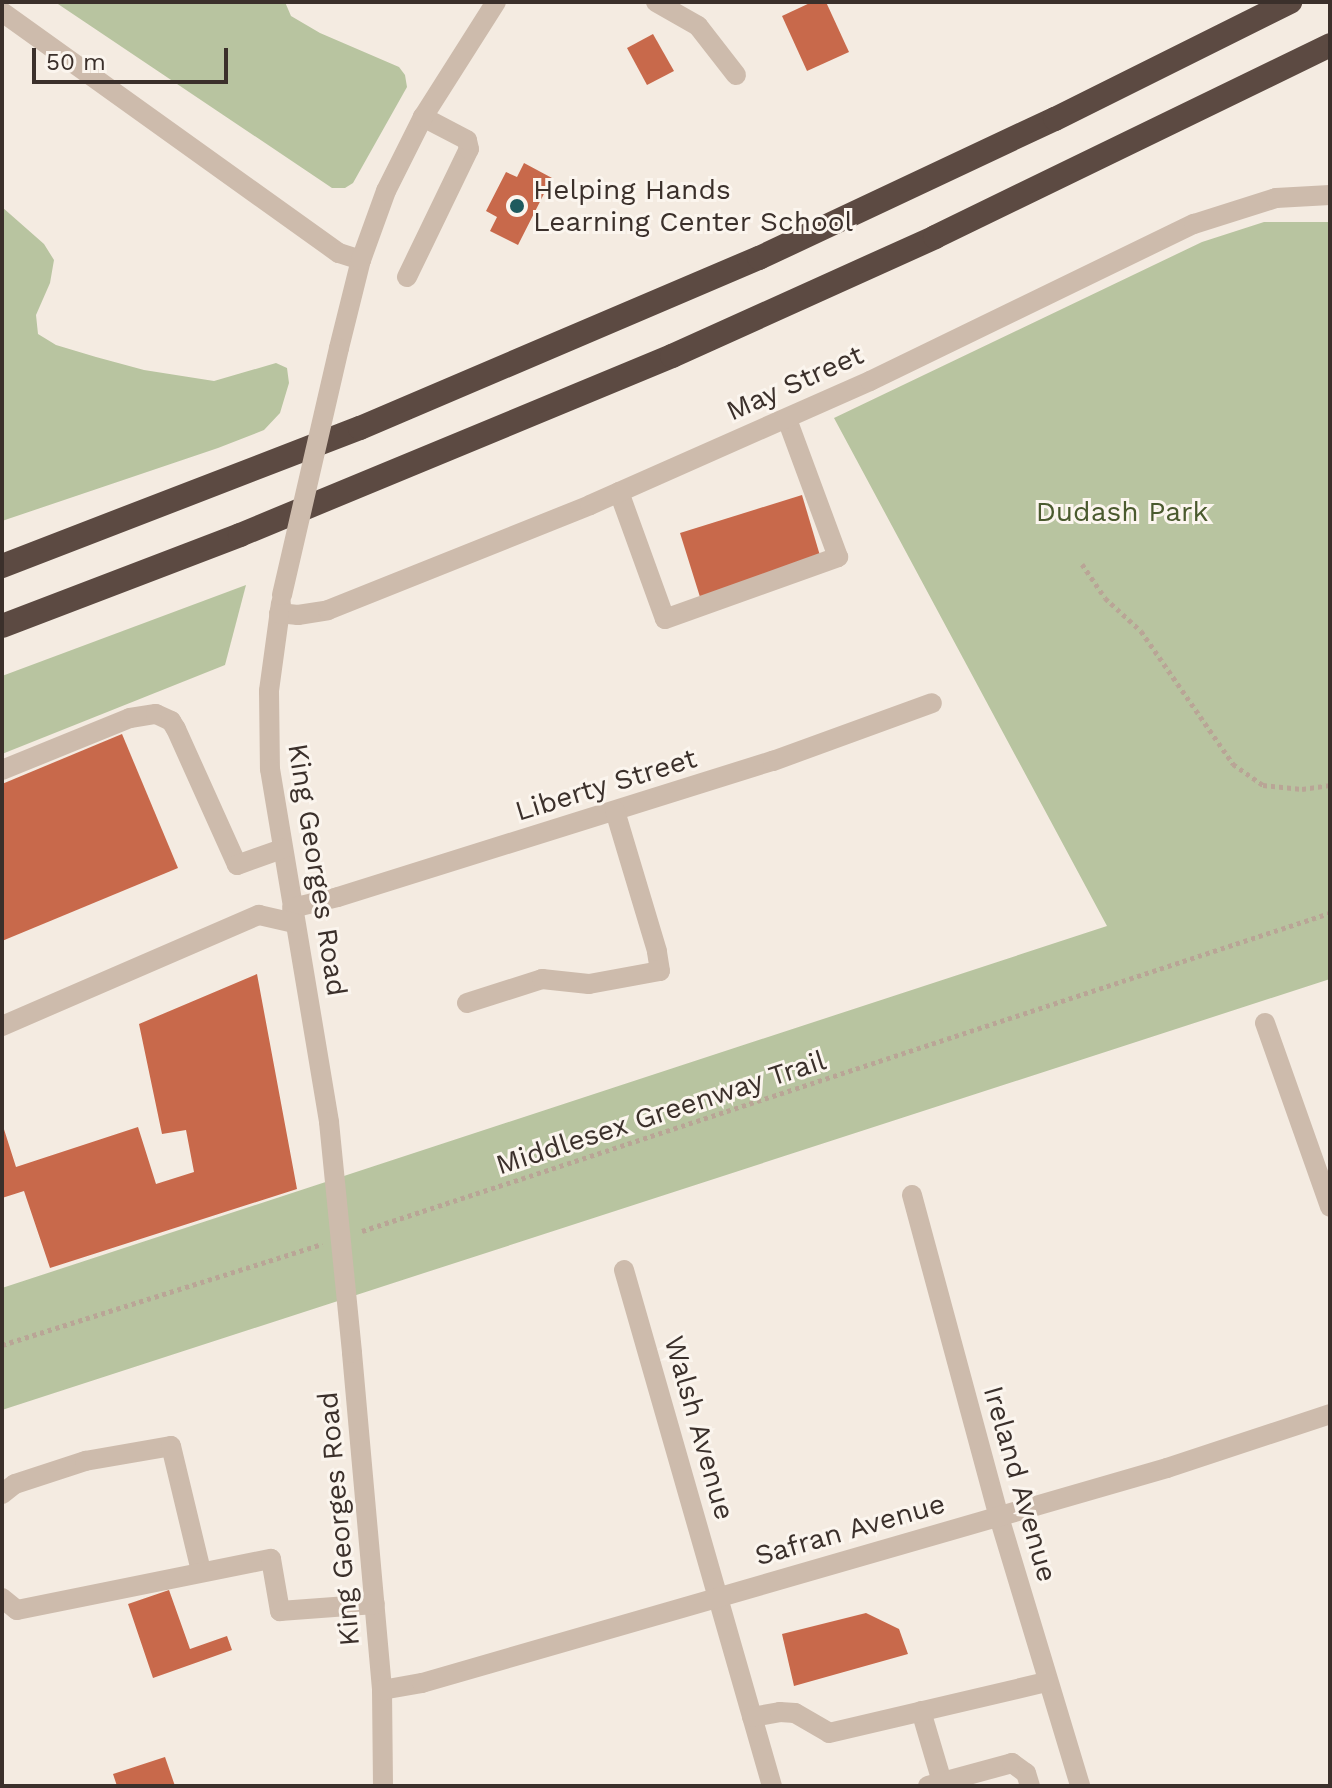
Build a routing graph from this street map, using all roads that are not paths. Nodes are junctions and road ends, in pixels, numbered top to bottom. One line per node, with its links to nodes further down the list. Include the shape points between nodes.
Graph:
1 (496, 2): 7 (street, King Georges Road)
2 (656, 2): 6 (street, via 698,26)
3 (1290, 2): 13 (highway, via 731,270 360,428)
4 (2, 12): 9 (street, via 339,253)
5 (1330, 45): 15 (highway, via 947,231 672,356 240,535)
6 (736, 75)
7 (423, 117): 9 (street, King Georges Road, via 386,191); 10 (street, via 467,140 469,149)
8 (1330, 195): 11 (street, May Street, via 1276,198 1194,224)
9 (361, 260): 14 (street, King Georges Road, bridge)
10 (407, 277)
11 (787, 419): 12 (street, May Street); 12 (street, via 838,557 665,619)
12 (619, 492): 14 (street, May Street, via 341,605 313,613)
13 (2, 566)
14 (280, 604): 19 (street, King Georges Road, via 268,717)
15 (2, 626)
16 (932, 703): 18 (street, Liberty Street)
17 (2, 770): 19 (street, via 145,713 163,717 176,729 237,865)
18 (615, 811): 20 (street, Liberty Street); 21 (street, via 660,971 589,984 542,979)
19 (282, 849): 20 (street, King Georges Road)
20 (294, 915): 23 (street, via 259,915); 33 (street, King Georges Road, bridge, via 329,1122)
21 (467, 1003)
22 (1265, 1023): 25 (street)
23 (2, 1026)
24 (912, 1195): 29 (street, Ireland Avenue)
25 (1330, 1207)
26 (624, 1270): 31 (street, Walsh Avenue)
27 (1330, 1414): 29 (street, Safran Avenue)
28 (2, 1494): 30 (street, via 15,1484 85,1461 171,1446)
29 (999, 1517): 31 (street, Safran Avenue); 34 (street, Ireland Avenue)
30 (201, 1571): 32 (street, via 17,1610); 33 (street, via 271,1559 280,1611)
31 (718, 1597): 35 (street, Safran Avenue); 37 (street, Walsh Avenue)
32 (2, 1598)
33 (375, 1604): 35 (street, King Georges Road)
34 (1047, 1682): 36 (street); 42 (street, Ireland Avenue)
35 (382, 1690): 39 (street, King Georges Road)
36 (921, 1711): 37 (street, via 829,1733 795,1713); 38 (street)
37 (752, 1717): 40 (street, Walsh Avenue)
38 (935, 1784): 41 (street, via 1012,1763 1026,1773)
39 (383, 1786)
40 (772, 1786)
41 (1030, 1786)
42 (1080, 1786)

